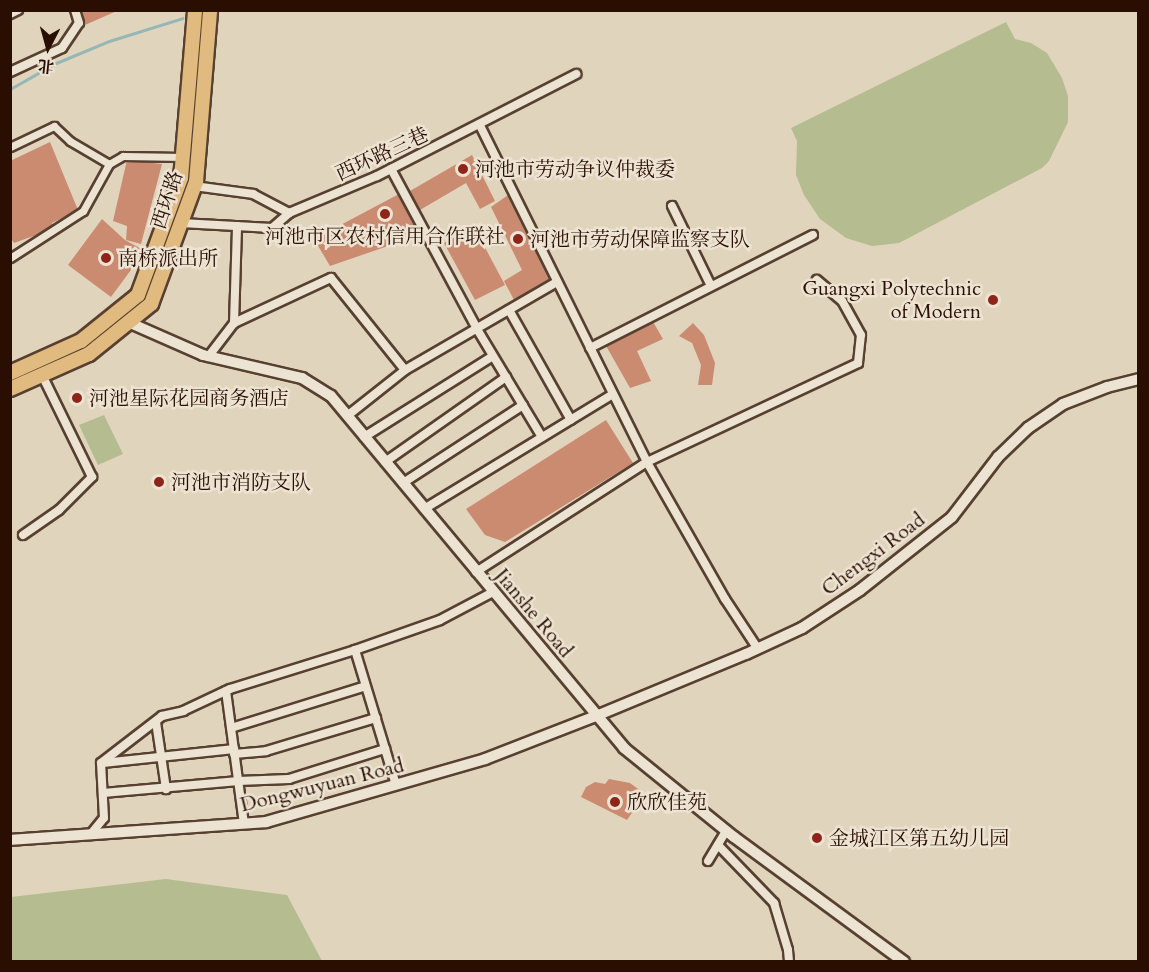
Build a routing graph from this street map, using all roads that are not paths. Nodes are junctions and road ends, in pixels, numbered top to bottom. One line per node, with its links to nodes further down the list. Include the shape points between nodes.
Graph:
1 (18, 10): 5 (street)
2 (75, 10): 6 (street, via 79,23 62,48)
3 (195, 10): 10 (highway, 西环路)
4 (210, 10): 13 (highway, 西环路)
5 (10, 14)
6 (10, 72)
7 (576, 75): 8 (street, 西环路三巷)
8 (479, 124): 12 (street, 西环路三巷); 21 (street)
9 (10, 147): 11 (street, via 54,126 70,141)
10 (183, 157): 11 (street, via 123,156); 31 (highway, 西环路, via 181,178 138,295 81,341)
11 (109, 164): 19 (street, via 83,211)
12 (391, 169): 15 (street, 西环路三巷); 26 (street)
13 (194, 186): 15 (street, via 253,194); 16 (highway, 西环路)
14 (672, 206): 22 (street)
15 (289, 213): 17 (street, 西环路三巷, via 272,228)
16 (181, 223): 17 (street, 西环路三巷); 24 (highway, 西环路, via 151,304)
17 (237, 226): 25 (street)
18 (813, 235): 22 (street)
19 (10, 258)
20 (818, 280): 43 (street, via 842,301 861,335 858,363)
21 (558, 282): 23 (street); 27 (street)
22 (711, 286): 27 (street)
23 (508, 310): 26 (street); 39 (street)
24 (128, 322): 29 (street, Jianshe Road); 32 (highway, 西环路, via 89,354)
25 (234, 323): 29 (street); 30 (street, via 331,278)
26 (477, 329): 28 (street); 30 (street)
27 (590, 348): 36 (street)
28 (493, 356): 33 (street); 40 (street)
29 (208, 357): 38 (street, Jianshe Road, via 302,378 331,396)
30 (405, 370): 38 (street)
31 (10, 373)
32 (42, 375): 35 (highway, 西环路); 46 (street, via 92,477 59,510)
33 (506, 377): 37 (street); 42 (street)
34 (1138, 379): 49 (street, Chengxi Road, via 1063,404 1028,428 998,457 952,517 860,590 802,628)
35 (10, 389)
36 (613, 394): 39 (street); 43 (street)
37 (523, 405): 41 (street); 44 (street)
38 (347, 416): 40 (street, Jianshe Road)
39 (571, 420): 41 (street)
40 (364, 437): 42 (street, Jianshe Road)
41 (542, 437): 45 (street)
42 (385, 462): 44 (street, Jianshe Road)
43 (647, 462): 47 (street); 49 (street)
44 (403, 483): 45 (street, Jianshe Road)
45 (424, 509): 47 (street, Jianshe Road)
46 (22, 535)
47 (476, 572): 48 (street, Jianshe Road)
48 (493, 592): 50 (street, via 440,620); 53 (street, Jianshe Road)
49 (758, 649): 53 (street, Chengxi Road)
50 (355, 650): 51 (street); 52 (street)
51 (366, 686): 54 (street); 56 (street)
52 (225, 691): 55 (street, via 183,711 162,716); 56 (street)
53 (596, 716): 62 (street, Dongwuyuan Road, via 485,759); 66 (street, Jianshe Road, via 624,748)
54 (376, 718): 57 (street); 58 (street, via 266,751)
55 (156, 722): 59 (street); 60 (street)
56 (231, 728): 58 (street)
57 (385, 748): 61 (street, via 289,779); 62 (street)
58 (234, 751): 59 (street); 61 (street)
59 (163, 756): 60 (street); 63 (street)
60 (101, 764): 64 (street)
61 (238, 780): 63 (street); 65 (street)
62 (396, 785): 65 (street, Dongwuyuan Road)
63 (166, 789): 64 (street)
64 (103, 794): 67 (street, via 104,818)
65 (244, 824): 67 (street, Dongwuyuan Road)
66 (726, 831): 69 (street); 72 (street, Jianshe Road)
67 (90, 835): 68 (street, Dongwuyuan Road)
68 (10, 840)
69 (717, 845): 70 (street); 71 (street, via 774,903)
70 (708, 861)
71 (789, 962)
72 (904, 962)

